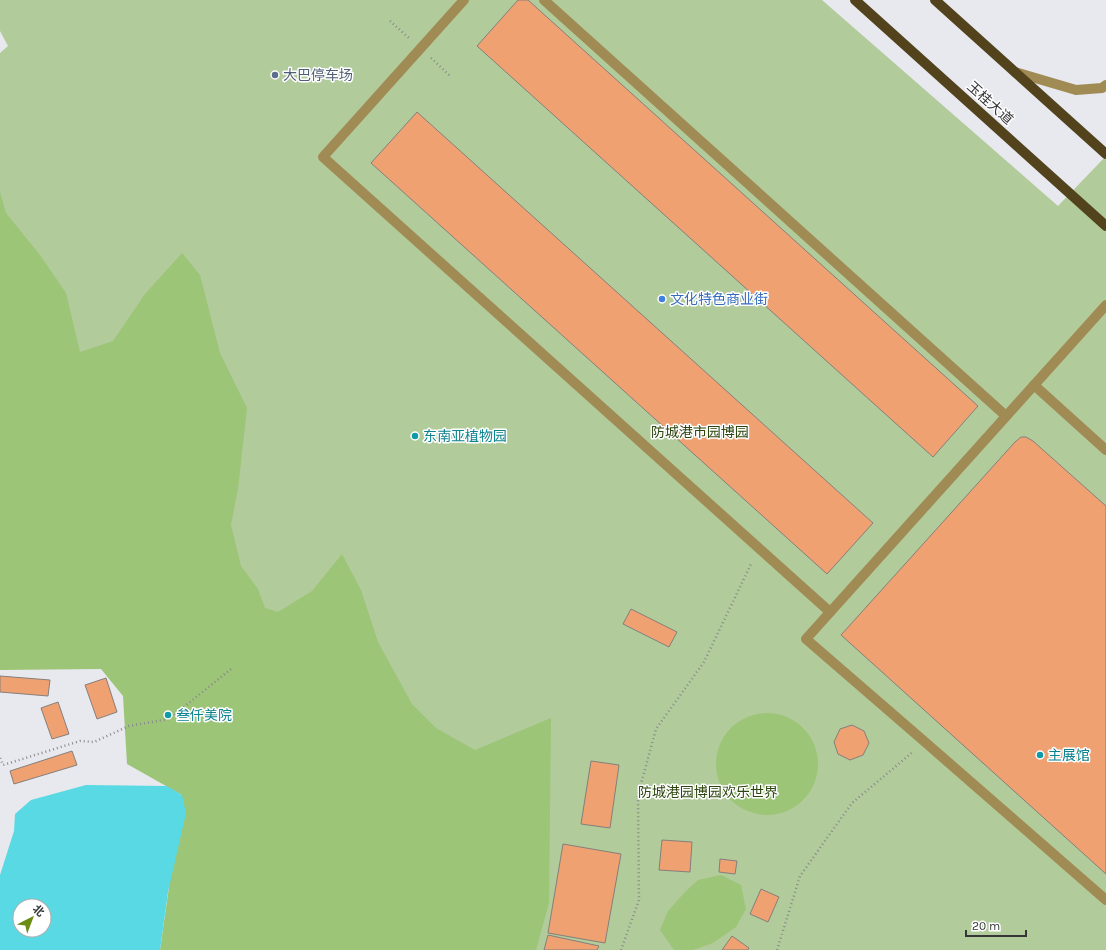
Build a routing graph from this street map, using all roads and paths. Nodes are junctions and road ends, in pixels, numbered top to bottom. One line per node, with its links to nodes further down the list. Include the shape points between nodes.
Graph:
1 (464, 0): 13 (street, via 323,157)
2 (544, 0): 11 (street)
3 (935, 0): 5 (main road)
4 (859, 1): 8 (main road, 玉桂大道)
5 (1014, 72): 6 (street, via 1076,90 1102,88); 7 (main road)
6 (1106, 85)
7 (1106, 154)
8 (1106, 226)
9 (1106, 305): 10 (street)
10 (1034, 385): 11 (street); 12 (street)
11 (1006, 416): 14 (street)
12 (1106, 450)
13 (759, 549): 14 (street); 19 (path, via 704,662 656,729 638,795 639,900)
14 (830, 612): 16 (street, via 806,639)
15 (231, 668): 17 (path, via 169,719 129,726 94,742 80,741 3,765)
16 (925, 742): 18 (street); 20 (path, via 852,803 804,870)
17 (0, 758)
18 (1106, 900)
19 (621, 950)
20 (777, 950)

